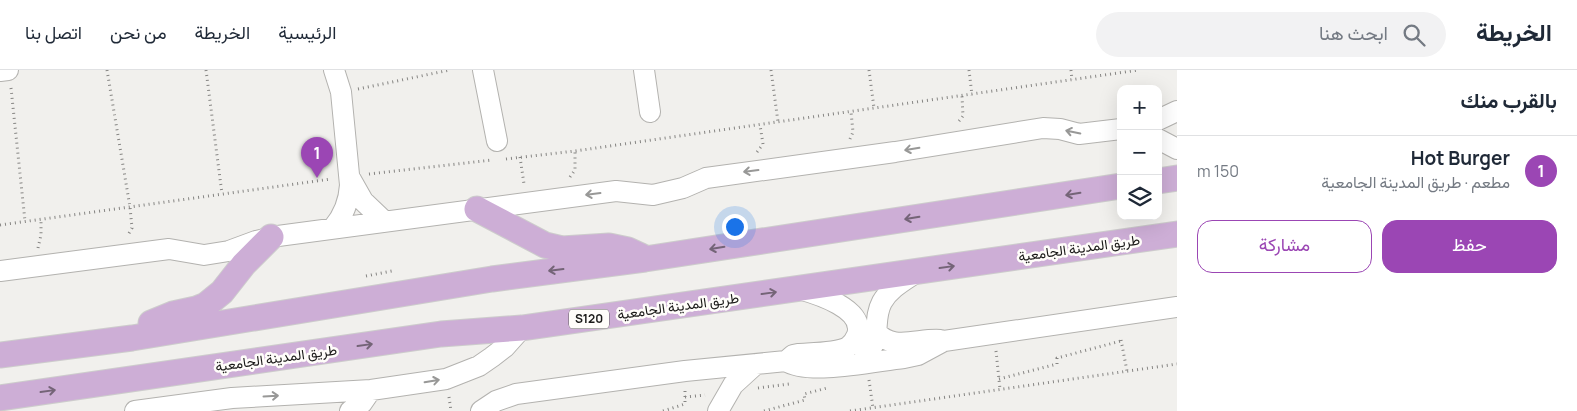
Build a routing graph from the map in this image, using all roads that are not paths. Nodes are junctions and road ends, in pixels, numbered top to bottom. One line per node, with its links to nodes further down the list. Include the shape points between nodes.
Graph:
1 (334, 70): 5 (street)
2 (342, 70): 5 (street)
3 (483, 70): 10 (street)
4 (644, 70): 7 (street)
5 (340, 92): 13 (street)
6 (1177, 111): 8 (street)
7 (650, 112)
8 (1162, 118)
9 (1117, 129): 17 (street, one-way to 17, via 1079,134 1044,128 706,178 653,195 626,191)
10 (498, 141)
11 (1162, 142): 12 (street)
12 (1177, 149)
13 (349, 176): 18 (street, via 363,201); 19 (street, via 350,195)
14 (1177, 178): 15 (main road)
15 (1162, 180)
16 (1117, 187): 22 (main road, one-way to 22)
17 (477, 209): 18 (street); 22 (main road, via 546,245 562,249 609,246 628,250)
18 (384, 221): 19 (street)
19 (333, 228): 21 (street)
20 (1177, 234): 24 (main road, طريق المدينة الجامعية / S120, one-way to 20)
21 (271, 237): 23 (street, via 229,251 204,255 169,249); 29 (main road, via 210,302 151,323)
22 (645, 259): 29 (main road, one-way to 29, via 483,280)
23 (0, 271)
24 (918, 272): 25 (main road, طريق المدينة الجامعية / S120); 28 (street, via 896,286 885,298 878,314)
25 (799, 289): 27 (main road, طريق المدينة الجامعية / S120, one-way to 25); 32 (street, via 818,294 852,314 858,331 853,342 842,350 798,354)
26 (1177, 307): 30 (street)
27 (522, 328): 36 (street, one-way to 27, via 446,379 464,373 505,347); 38 (main road, طريق المدينة الجامعية / S120, one-way to 27, via 441,334)
28 (876, 331): 30 (street, via 894,343); 34 (street)
29 (132, 338): 31 (main road)
30 (944, 341): 34 (street, via 918,355)
31 (0, 355)
32 (786, 361): 33 (street); 34 (street, via 798,367)
33 (756, 364): 35 (street); 37 (street)
34 (864, 368)
35 (691, 370): 37 (street, via 714,379); 42 (street, via 516,394)
36 (371, 390): 39 (street, one-way to 36); 41 (street, via 362,403)
37 (727, 393): 43 (street)
38 (0, 398)
39 (230, 405): 40 (street)
40 (136, 411)
41 (350, 411)
42 (480, 411)
43 (718, 411)

